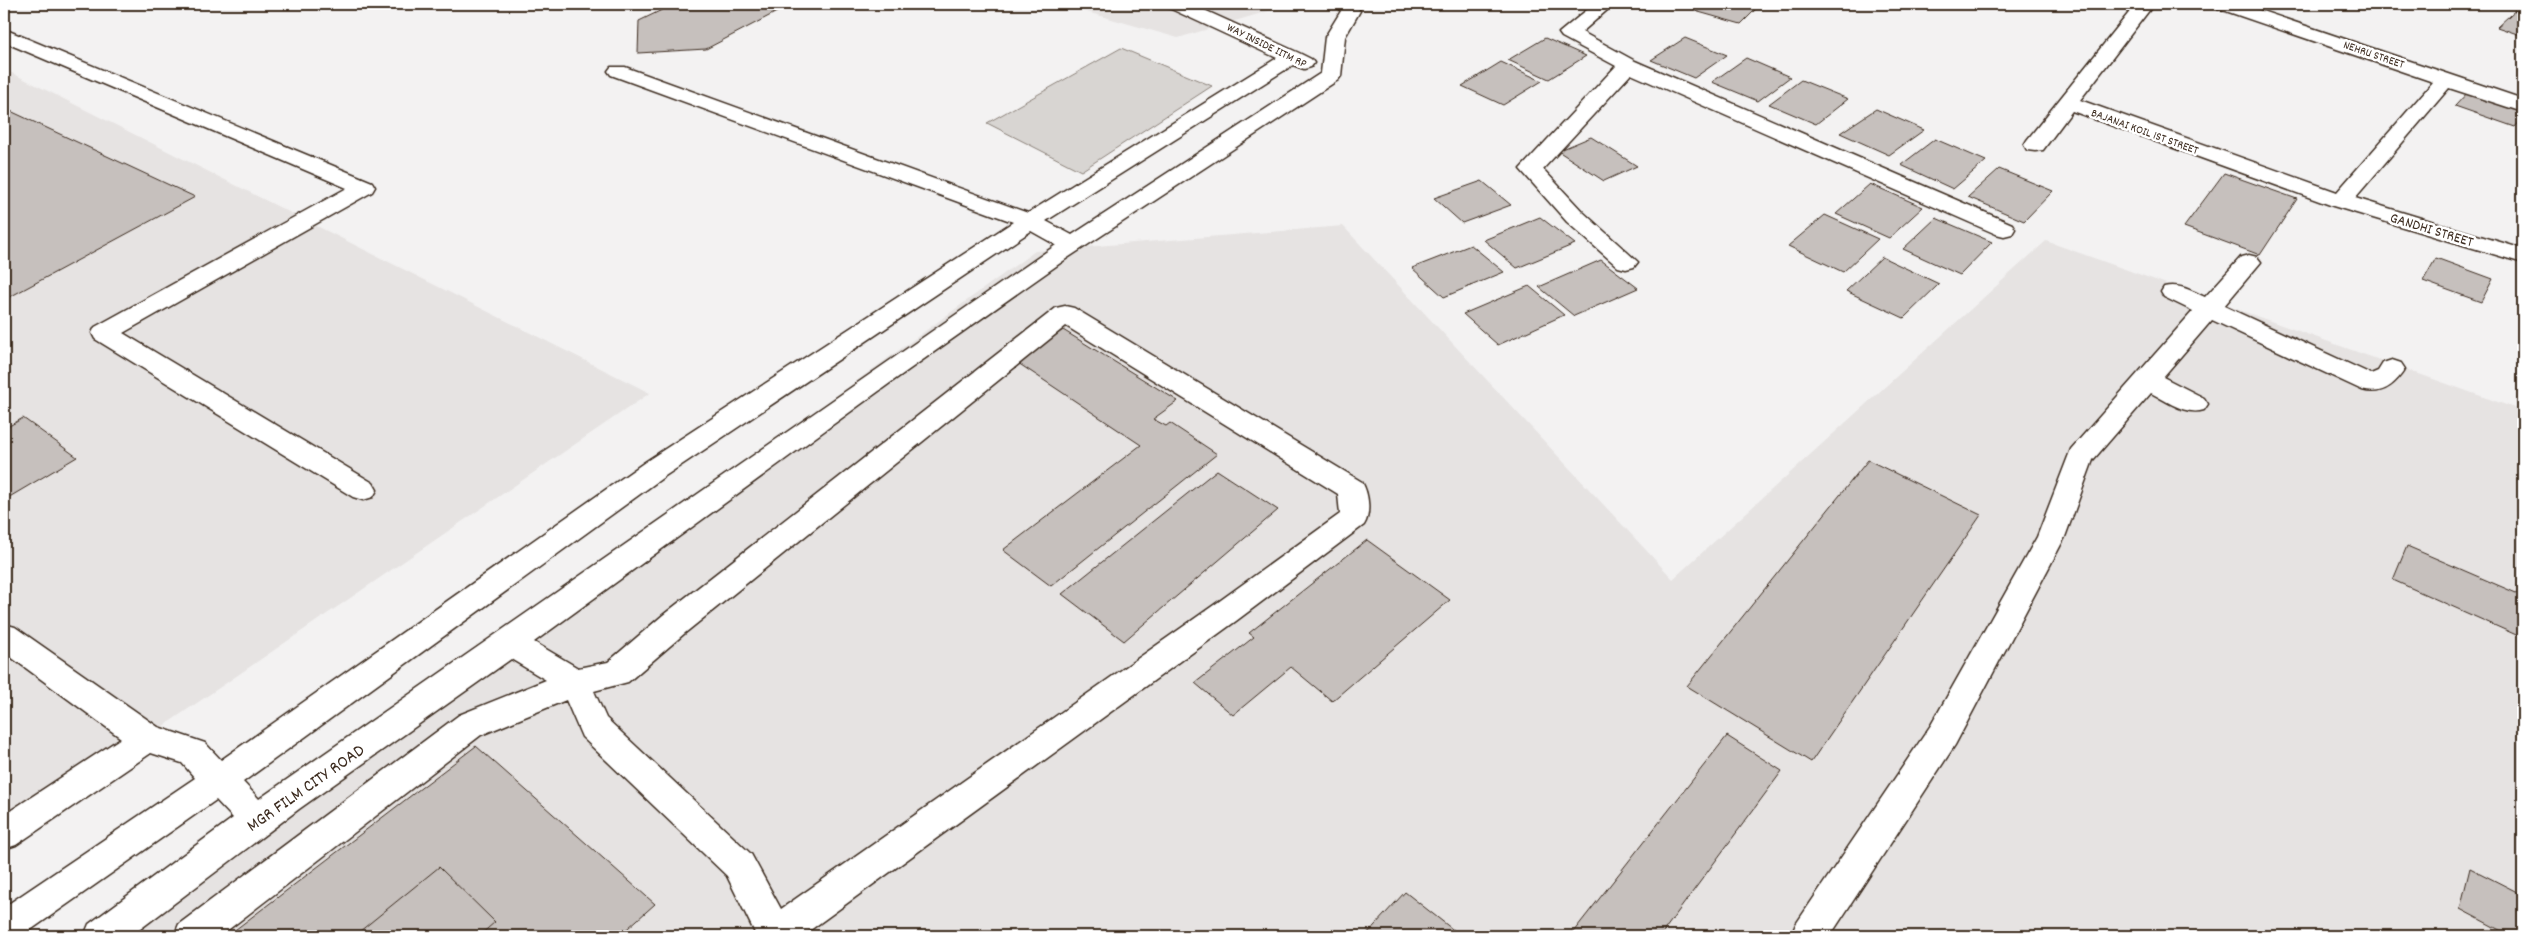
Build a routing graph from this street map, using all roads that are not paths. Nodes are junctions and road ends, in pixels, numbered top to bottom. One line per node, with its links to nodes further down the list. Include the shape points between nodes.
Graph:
1 (1176, 4): 7 (street, WAY INSIDE IITM RP)
2 (1345, 4): 10 (street, via 1351,11 1335,38)
3 (1605, 4): 8 (street, via 1569,32)
4 (2145, 4): 12 (street, BAJANAI KOIL 1ST STREET)
5 (2224, 4): 11 (street, NEHRU STREET)
6 (4, 35): 27 (street, via 364,187 104,332)
7 (1292, 57): 10 (street, WAY INSIDE IITM RP); 16 (street)
8 (1628, 65): 17 (street); 20 (street, via 1531,169 1575,217)
9 (618, 71): 16 (street)
10 (1331, 76): 18 (street, MGR FILM CITY ROAD)
11 (2446, 79): 13 (street, NEHRU STREET); 15 (street)
12 (2068, 103): 14 (street); 15 (street, BAJANAI KOIL 1ST STREET)
13 (2523, 106)
14 (2035, 145)
15 (2342, 201): 19 (street, GANDHI STREET)
16 (1030, 221): 18 (street); 32 (street, via 655,468)
17 (2004, 228)
18 (1072, 244): 29 (street, MGR FILM CITY ROAD)
19 (2523, 256)
20 (1626, 262)
21 (2250, 262): 23 (street)
22 (2173, 292): 23 (street)
23 (2210, 308): 24 (street, via 2371,384 2386,377); 25 (street)
24 (2392, 369)
25 (2147, 380): 26 (street); 39 (street, via 2081,456 2051,538 1943,735)
26 (2195, 404)
27 (362, 490)
28 (4, 636): 31 (street)
29 (510, 643): 30 (street); 33 (street, MGR FILM CITY ROAD)
30 (575, 682): 36 (street, via 593,726 739,865); 36 (street, via 617,673 674,624 1065,314 1352,489 1354,518); 38 (street, via 470,725)
31 (147, 738): 32 (street, via 192,753); 34 (street)
32 (219, 780): 33 (street); 35 (street)
33 (257, 820): 37 (street, MGR FILM CITY ROAD)
34 (4, 834)
35 (4, 928)
36 (773, 935)
37 (102, 936)
38 (192, 936)
39 (1810, 936)

